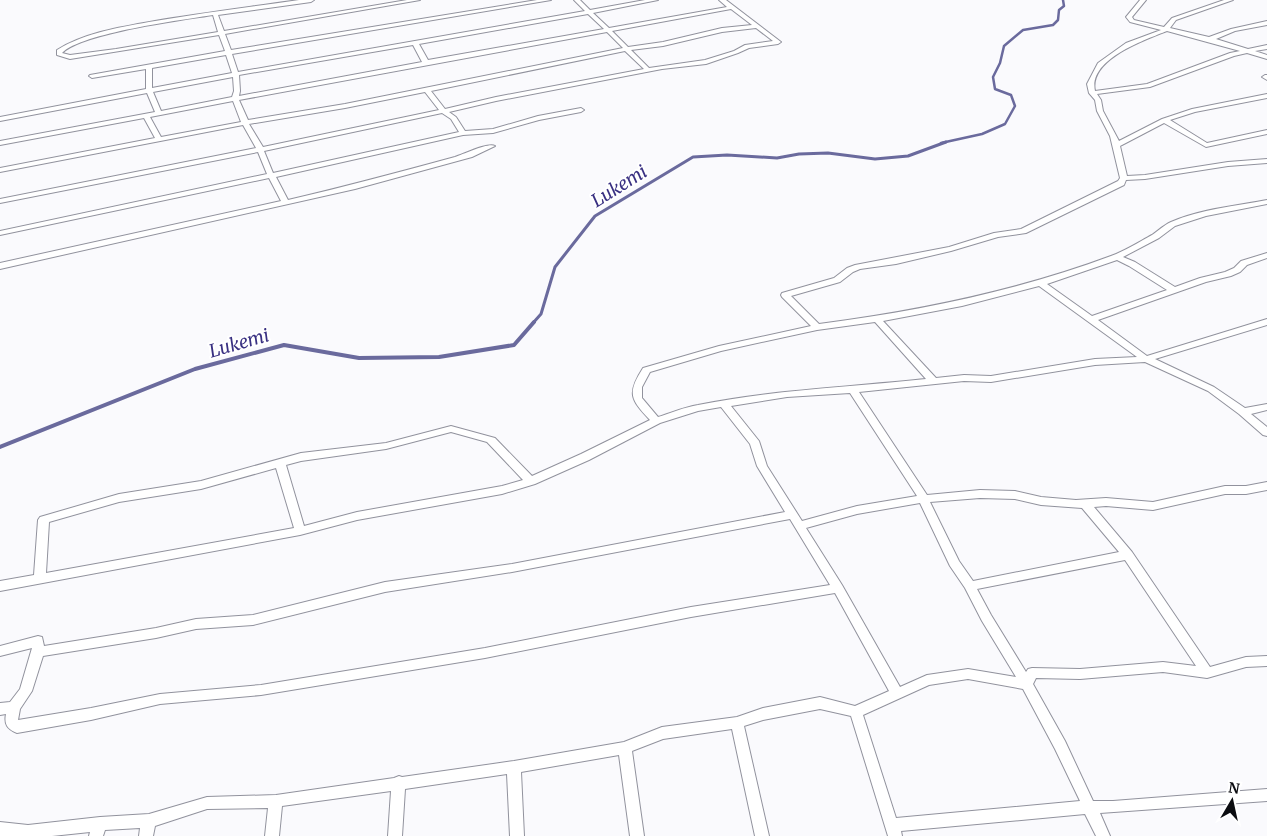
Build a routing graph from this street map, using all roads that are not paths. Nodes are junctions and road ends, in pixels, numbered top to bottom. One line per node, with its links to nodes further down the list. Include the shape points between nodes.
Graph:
1 (311, 0): 11 (street)
2 (417, 0): 16 (street)
3 (548, 0): 22 (street)
4 (577, 0): 10 (street)
5 (655, 0): 10 (street)
6 (722, 0): 9 (street)
7 (1143, 0): 15 (street, via 1129,17)
8 (1230, 0): 15 (street, via 1174,19)
9 (730, 8): 13 (street); 14 (street)
10 (590, 11): 14 (street); 18 (street)
11 (215, 14): 16 (street); 16 (street, via 80,39 62,47 59,54 77,56)
12 (1267, 23): 17 (street, via 1233,30)
13 (758, 26): 20 (street); 26 (street, via 778,42 747,46 706,62)
14 (608, 30): 20 (street); 24 (street)
15 (1164, 30): 17 (street); 31 (street, via 1128,44 1105,59 1090,84)
16 (221, 33): 22 (street)
17 (1207, 40): 21 (street)
18 (415, 42): 24 (street); 27 (street)
19 (1267, 47): 21 (street)
20 (625, 50): 26 (street); 29 (street)
21 (1246, 51): 23 (street); 31 (street, via 1148,86)
22 (228, 53): 25 (street); 27 (street)
23 (1267, 58)
24 (426, 62): 33 (street)
25 (149, 68): 28 (street); 30 (street)
26 (648, 70): 35 (street)
27 (236, 74): 30 (street); 33 (street)
28 (92, 76)
29 (426, 89): 35 (street); 40 (street)
30 (149, 90): 36 (street); 38 (street)
31 (1092, 93): 45 (street, via 1098,100)
32 (1267, 96): 39 (street, via 1194,110)
33 (235, 98): 36 (street); 40 (street)
34 (580, 110): 42 (street, via 493,131)
35 (442, 111): 42 (street, via 454,118); 47 (street)
36 (158, 112): 37 (street)
37 (146, 115): 43 (street); 44 (street)
38 (0, 118)
39 (1164, 120): 41 (street, via 1206,145); 45 (street)
40 (247, 124): 43 (street); 47 (street)
41 (1267, 132)
42 (464, 133): 50 (street)
43 (159, 140): 49 (street)
44 (0, 143)
45 (1116, 145): 51 (street)
46 (491, 146): 53 (street, via 386,179)
47 (260, 148): 50 (street); 52 (street)
48 (1267, 160): 51 (street)
49 (0, 170)
50 (271, 174): 53 (street); 55 (street)
51 (1124, 178): 64 (street, via 1121,183 1023,231 858,267 837,280 785,295)
52 (0, 201)
53 (285, 202): 58 (street)
54 (1267, 202): 57 (street, via 1172,224)
55 (0, 233)
56 (1267, 255): 60 (street, via 1244,263 1228,274)
57 (1117, 257): 59 (street); 60 (street)
58 (0, 266)
59 (1040, 283): 61 (street, via 962,303); 62 (street)
60 (1173, 290): 62 (street)
61 (877, 319): 64 (street); 66 (street)
62 (1091, 320): 65 (street)
63 (1267, 322): 65 (street)
64 (817, 327): 71 (street, via 719,349 646,370 636,387 637,400)
65 (1146, 359): 66 (street, via 1095,362 991,379); 70 (street, via 1211,389)
66 (933, 381): 67 (street)
67 (853, 390): 68 (street, via 786,394); 76 (street)
68 (723, 403): 71 (street); 78 (street, via 755,443 762,466)
69 (1267, 407): 70 (street)
70 (1244, 412): 72 (street)
71 (656, 421): 74 (street)
72 (1267, 433)
73 (280, 464): 74 (street, via 301,457 386,446 451,429 491,440); 80 (street); 82 (street, via 201,485 119,498 44,520)
74 (531, 481): 80 (street, via 502,490 357,516)
75 (1267, 486): 77 (street, via 1225,490 1153,506 1106,502)
76 (923, 499): 77 (street, via 980,494 1015,495 1042,501); 79 (street, via 857,510); 84 (street, via 954,563)
77 (1085, 504): 81 (street)
78 (792, 515): 79 (street); 87 (street, via 512,568 385,587 253,620 196,624)
79 (799, 526): 85 (street)
80 (300, 531): 82 (street)
81 (1128, 555): 84 (street); 89 (street)
82 (40, 579): 83 (street)
83 (0, 586)
84 (970, 586): 90 (street)
85 (838, 588): 91 (street); 92 (street, via 691,612 485,653 261,690 160,699 17,727 10,722)
86 (0, 651): 87 (street, via 38,641)
87 (38, 652): 92 (street, via 26,691)
88 (1267, 660): 89 (street)
89 (1207, 673): 90 (street, via 1163,667 1080,674 1032,673)
90 (1027, 684): 91 (street, via 968,674 928,680); 101 (street)
91 (896, 694): 94 (street)
92 (14, 708): 93 (street)
93 (0, 709)
94 (856, 712): 95 (street, via 820,703 763,714); 105 (street)
95 (737, 724): 96 (street, via 662,733); 112 (street)
96 (625, 748): 97 (street); 111 (street)
97 (514, 767): 98 (street); 110 (street)
98 (399, 782): 100 (street); 109 (street)
99 (1267, 795): 101 (street)
100 (276, 801): 102 (street, via 207,803); 108 (street)
101 (1090, 807): 105 (street); 113 (street)
102 (149, 821): 104 (street); 107 (street)
103 (0, 829): 106 (street)
104 (98, 830): 106 (street)
105 (893, 830)
106 (28, 834)
107 (146, 836)
108 (272, 836)
109 (394, 836)
110 (518, 836)
111 (637, 836)
112 (762, 836)
113 (1103, 836)

